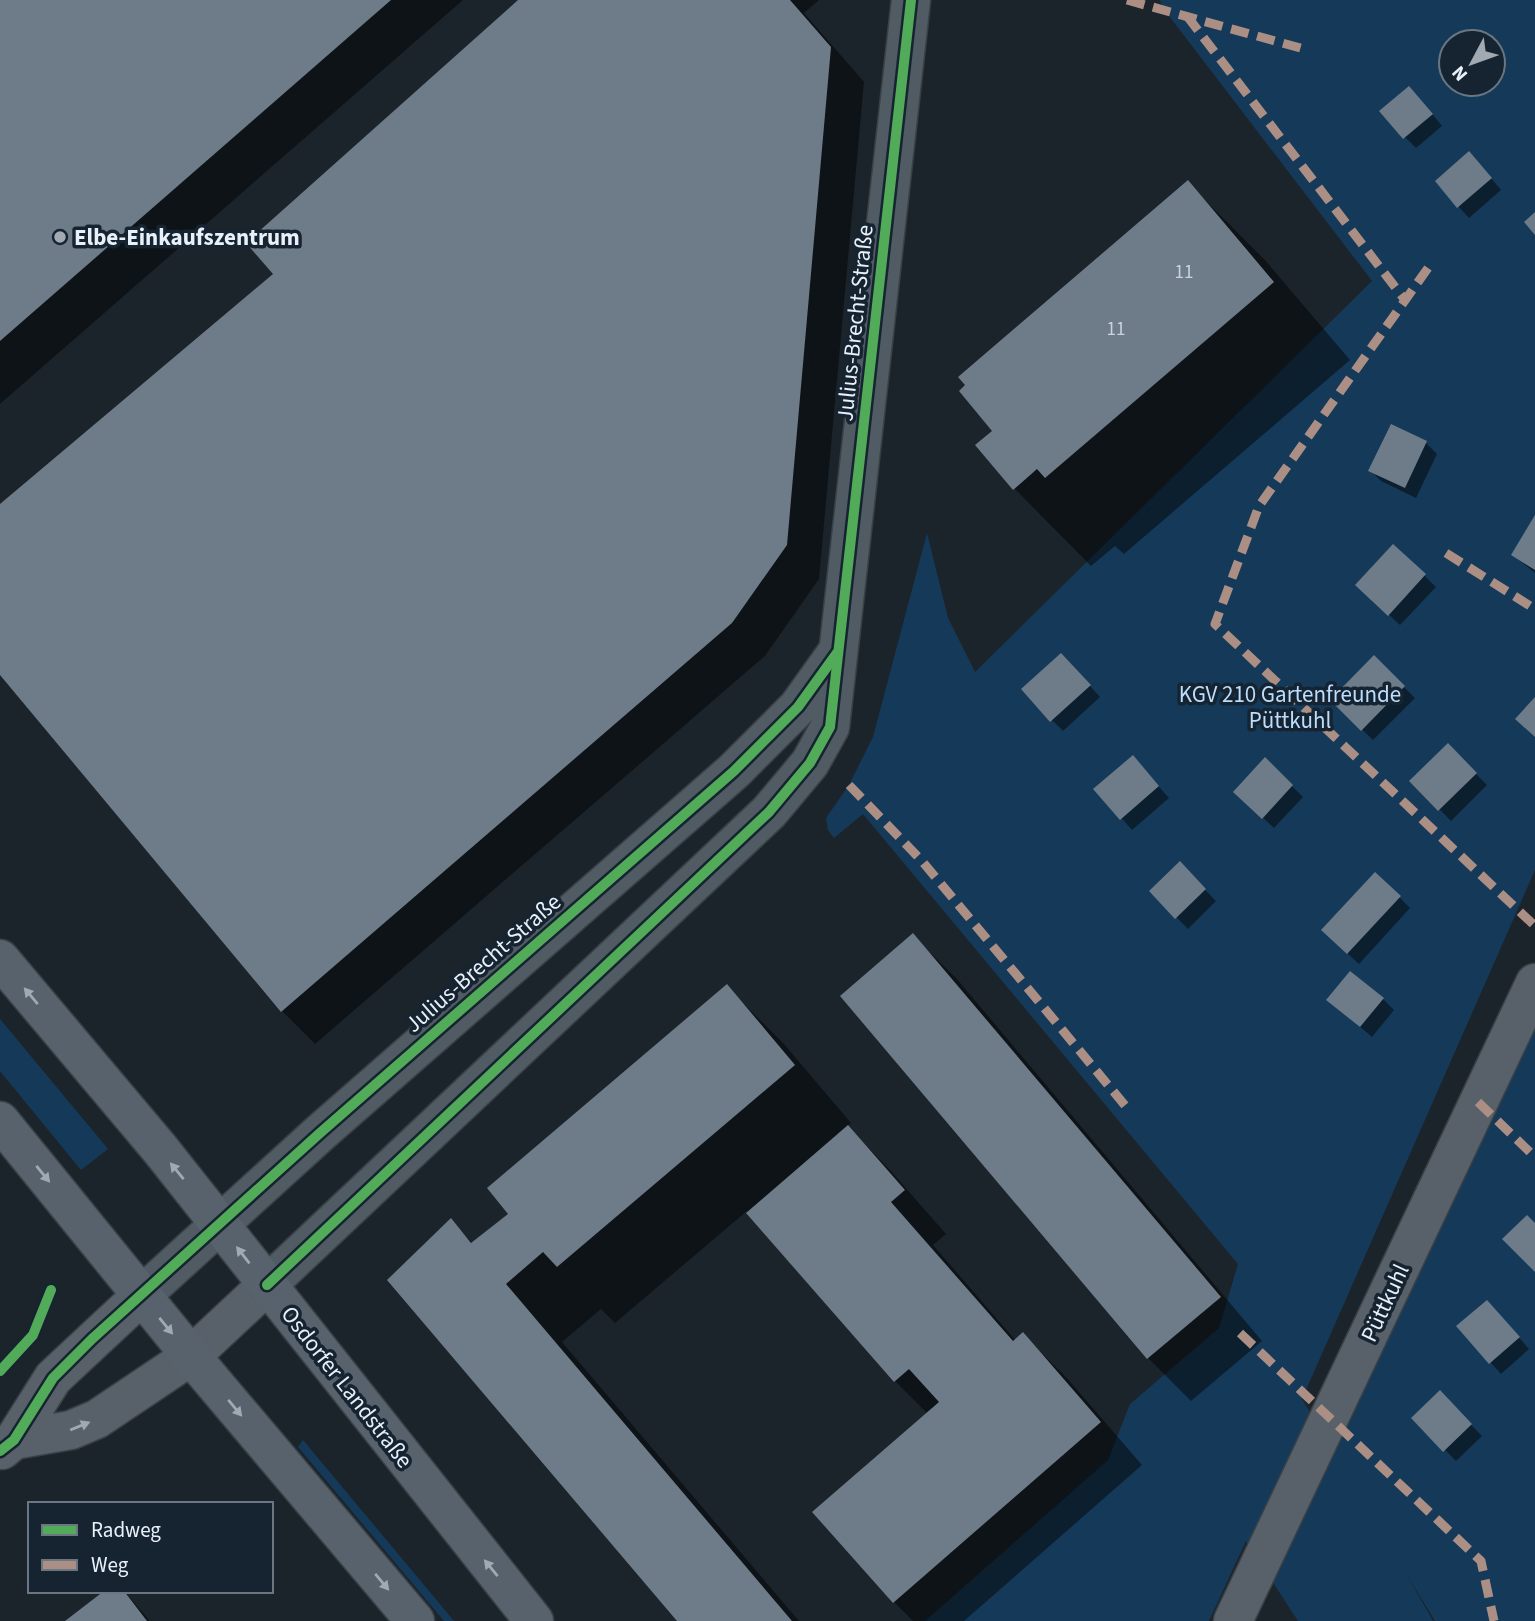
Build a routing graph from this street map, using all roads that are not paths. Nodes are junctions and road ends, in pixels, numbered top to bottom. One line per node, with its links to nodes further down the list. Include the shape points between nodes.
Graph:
1 (911, 0): 2 (street, Julius-Brecht-Straße)
2 (839, 650): 6 (street, Julius-Brecht-Straße, via 798,707 734,771); 7 (street, Julius-Brecht-Straße, via 830,727 792,788)
3 (0, 959): 6 (main road, Osdorfer Landstraße, one-way to 3)
4 (1535, 983): 13 (street, Püttkuhl)
5 (0, 1121): 8 (main road, one-way to 8)
6 (220, 1224): 7 (main road, Osdorfer Landstraße, one-way to 6); 8 (street, Julius-Brecht-Straße)
7 (267, 1285): 9 (street, Julius-Brecht-Straße); 12 (main road, Osdorfer Landstraße, one-way to 7)
8 (142, 1295): 9 (main road, one-way to 9); 10 (street, via 53,1378)
9 (191, 1356): 10 (street, Julius-Brecht-Straße, one-way to 9, via 97,1419); 11 (main road, one-way to 11)
10 (7, 1445)
11 (415, 1621)
12 (534, 1621)
13 (1233, 1621)

